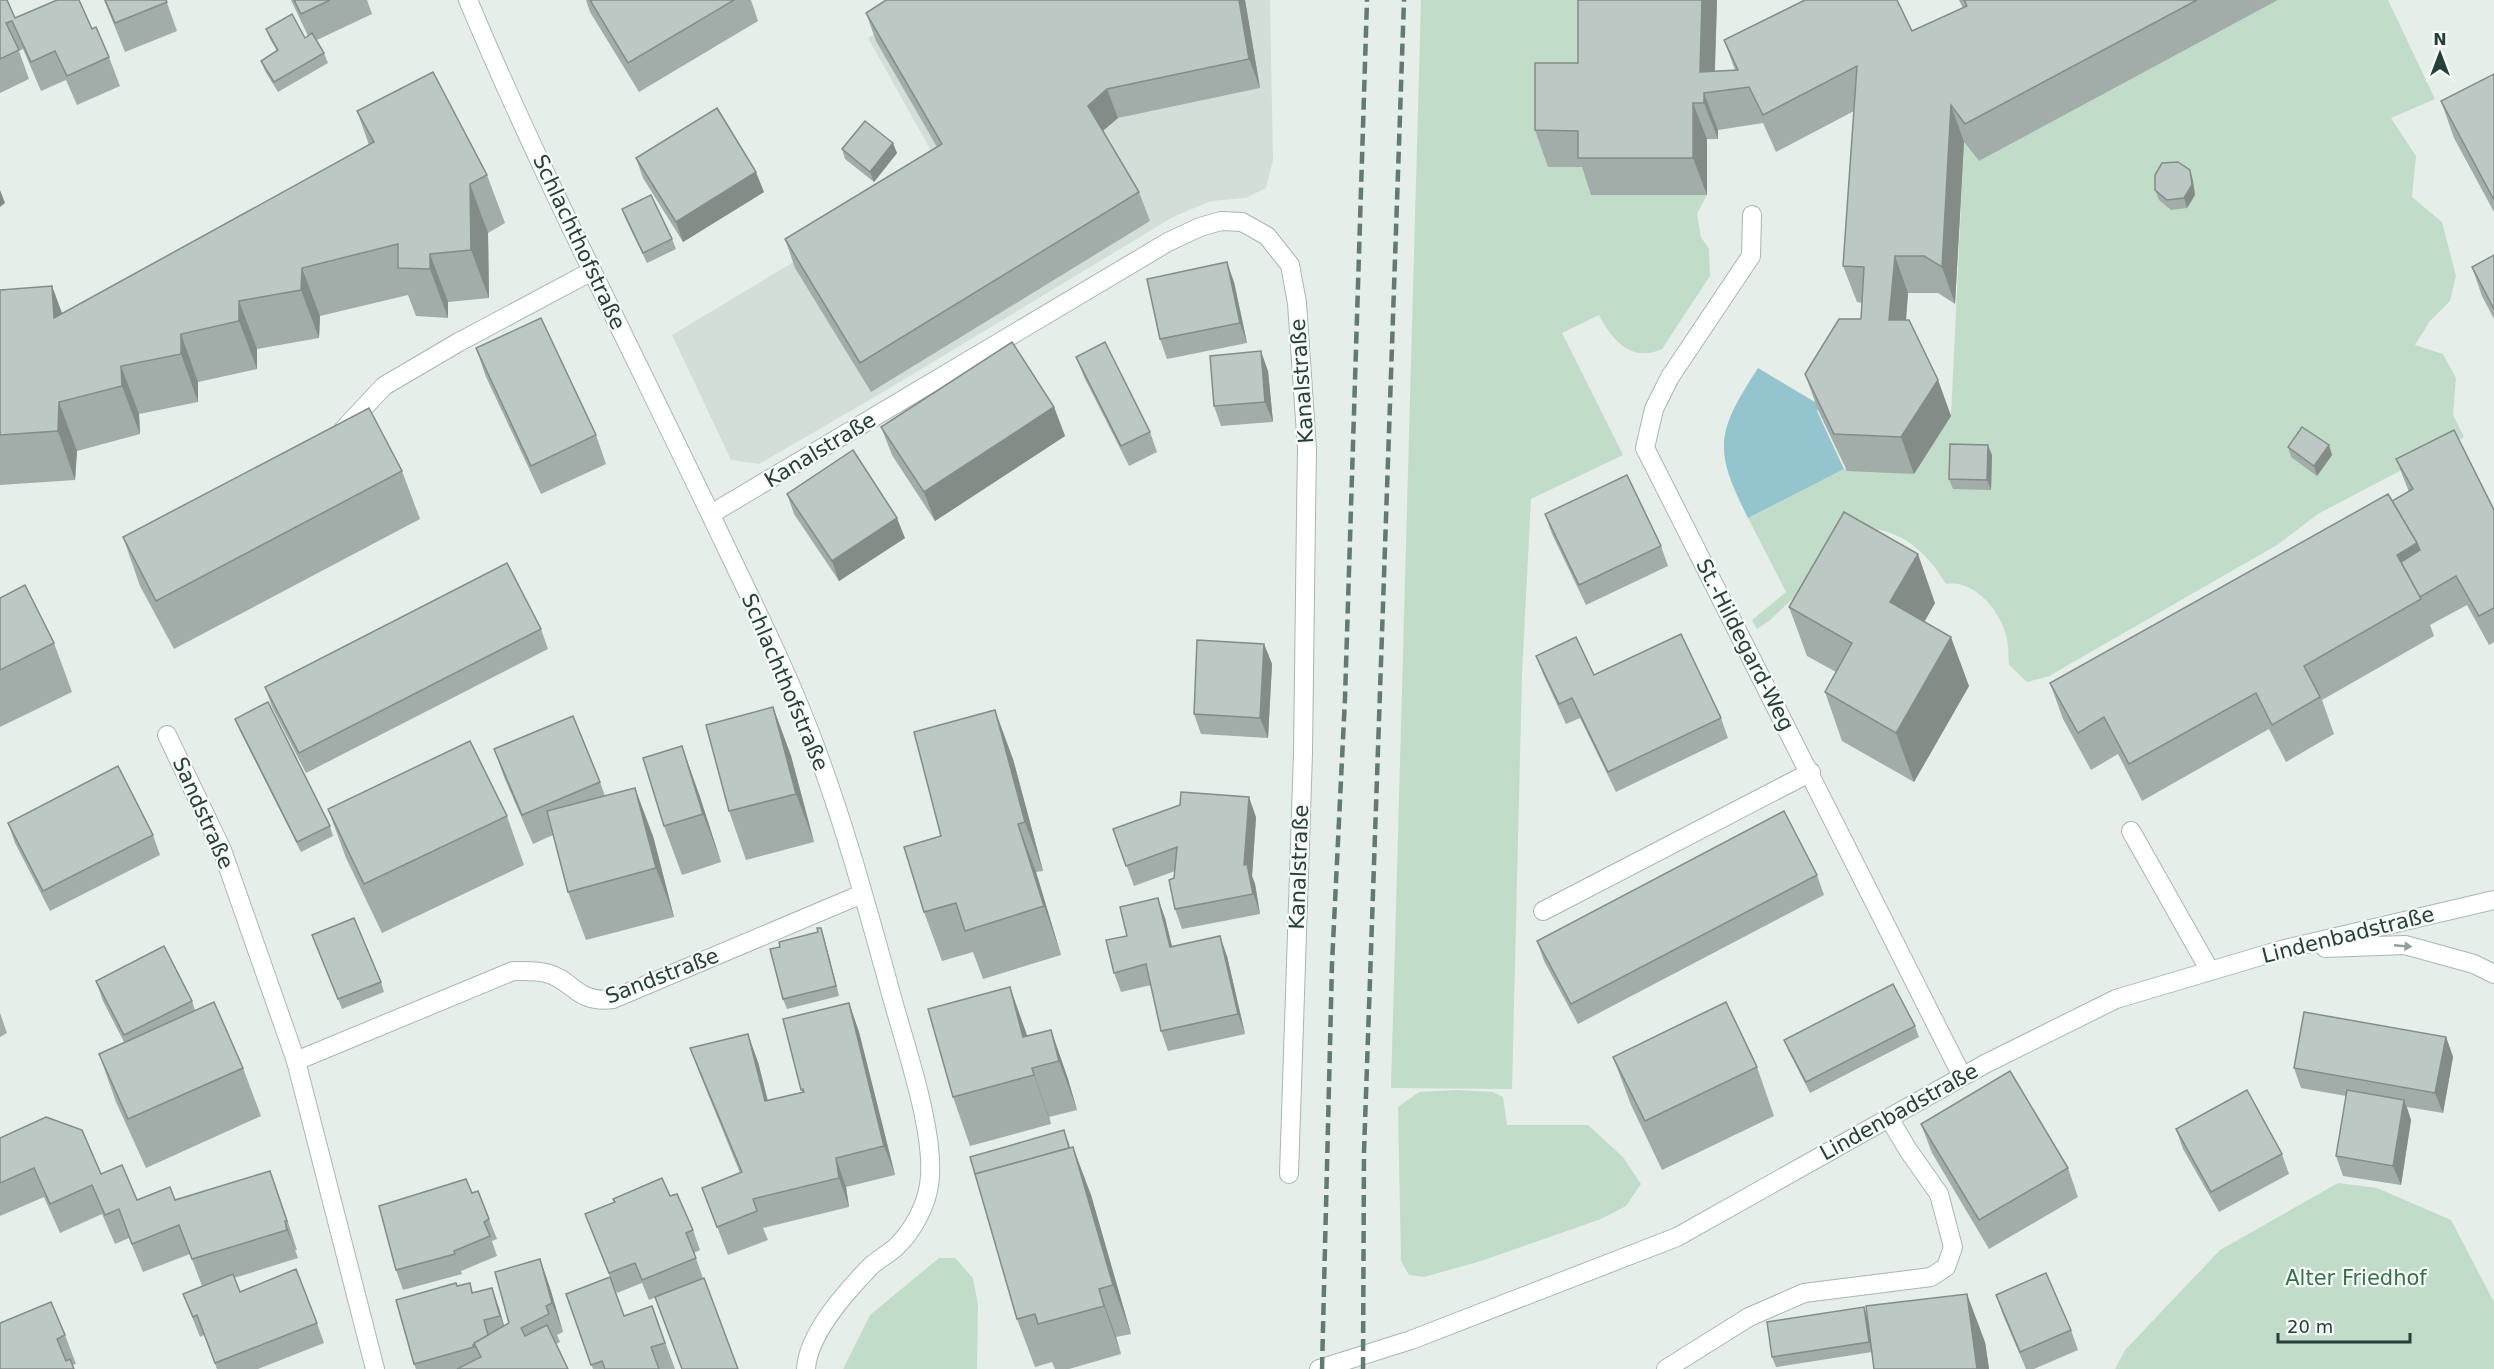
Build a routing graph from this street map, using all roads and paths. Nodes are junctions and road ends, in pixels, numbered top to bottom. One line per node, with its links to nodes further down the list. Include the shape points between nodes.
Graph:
1 (468, 0): 3 (street, Schlachthofstraße)
2 (1752, 214): 7 (street, St.-Hildegard-Weg, via 1751,256 1670,377 1654,409 1645,448)
3 (591, 271): 4 (street, via 384,386); 5 (street, Schlachthofstraße)
4 (329, 445)
5 (711, 514): 9 (street, Schlachthofstraße, via 797,700); 18 (street, Kanalstraße, via 1168,242 1221,221 1242,222 1267,236 1290,265 1297,303 1307,449 1303,741)
6 (167, 735): 15 (street, Sandstraße, via 222,850)
7 (1810, 772): 11 (street); 16 (street, St.-Hildegard-Weg)
8 (2131, 831): 13 (street)
9 (862, 894): 15 (street, Sandstraße, via 613,999 597,1001 546,973 513,971); 20 (street, Schlachthofstraße, via 921,1109 929,1154 929,1185 919,1216 899,1244 872,1265 828,1317 814,1340)
10 (2494, 900): 12 (street, Lindenbadstraße)
11 (1543, 911)
12 (2281, 951): 13 (street, Lindenbadstraße); 14 (street, one-way to 14, via 2404,945 2474,964)
13 (2210, 971): 16 (street, Lindenbadstraße, via 2116,999)
14 (2494, 974)
15 (296, 1061): 19 (street, Sandstraße)
16 (1962, 1076): 17 (street, Lindenbadstraße)
17 (1889, 1118): 21 (street, Lindenbadstraße, via 1677,1237 1411,1340); 22 (street, via 1939,1194 1953,1247 1946,1267 1931,1277 1804,1293 1749,1317)
18 (1289, 1174)
19 (375, 1369)
20 (806, 1369)
21 (1319, 1369)
22 (1666, 1369)

